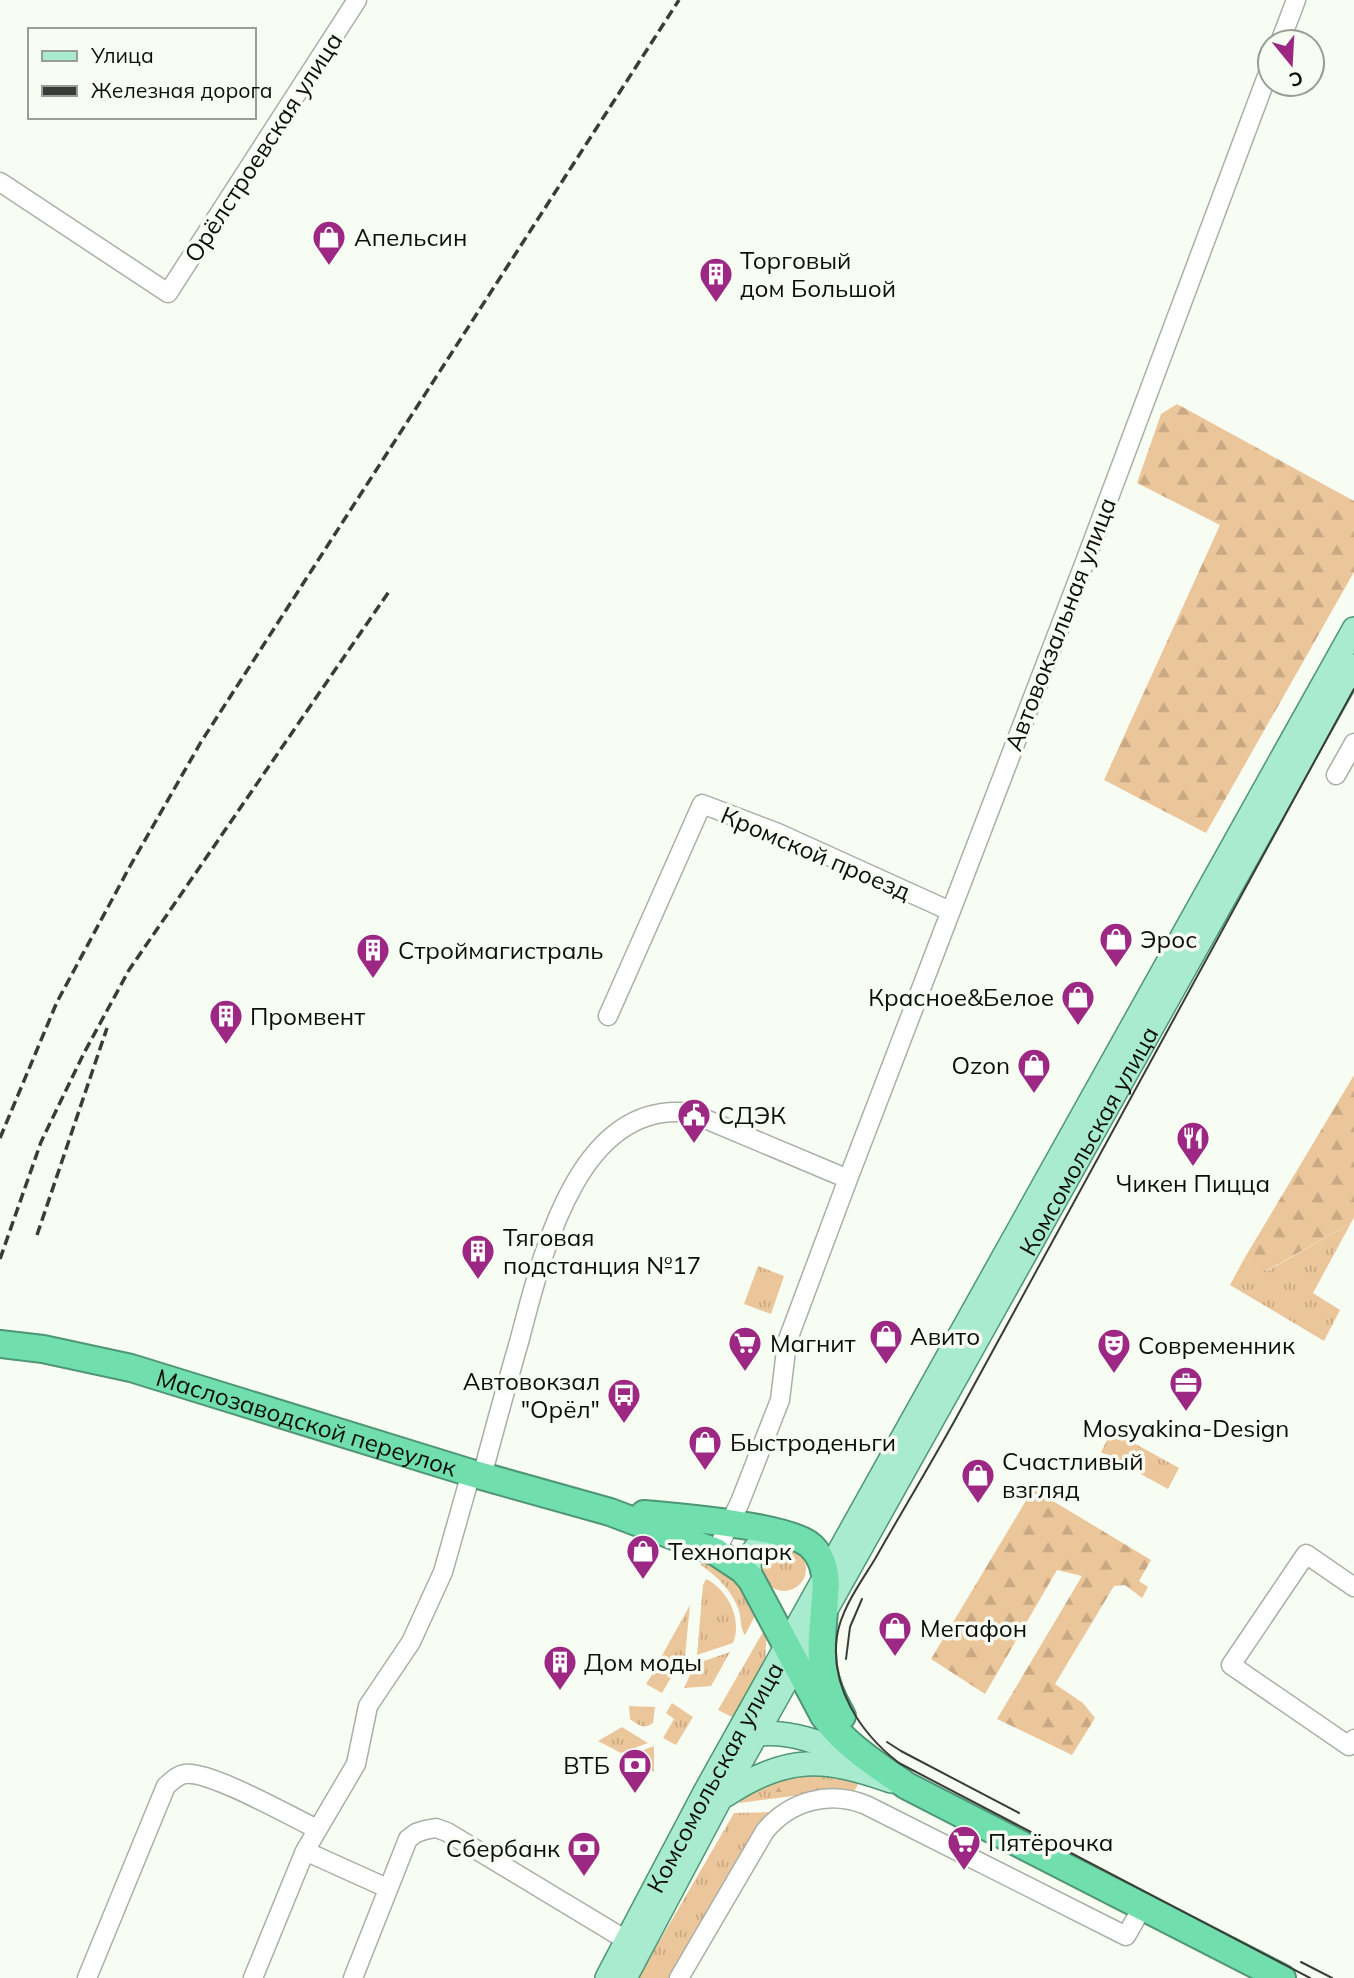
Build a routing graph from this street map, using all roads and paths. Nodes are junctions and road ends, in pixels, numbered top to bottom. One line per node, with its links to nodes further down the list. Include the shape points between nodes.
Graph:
1 (357, 0): 5 (street, Орёлстроевская улица, via 168,293)
2 (1296, 0): 3 (street)
3 (1285, 28)
4 (1259, 98): 10 (street, Автовокзальная улица)
5 (0, 182)
6 (1354, 629): 16 (main road, Комсомольская улица)
7 (1354, 666): 23 (main road, Комсомольская улица)
8 (1354, 743): 9 (street)
9 (1336, 775)
10 (950, 911): 11 (street, Кромской проезд, via 702,804); 12 (street, Автовокзальная улица)
11 (608, 1016)
12 (848, 1179): 14 (street, via 691,1113 656,1113 621,1130 583,1170 554,1230); 17 (street, Автовокзальная улица, via 787,1342 780,1400)
13 (0, 1344): 14 (highway, Маслозаводской переулок, via 131,1368)
14 (476, 1474): 15 (highway, Маслозаводской переулок); 30 (street, via 443,1572 411,1642 368,1706 356,1764)
15 (610, 1512): 17 (highway, Маслозаводской переулок); 19 (highway, Маслозаводской переулок)
16 (856, 1521): 18 (main road, via 822,1539); 20 (main road, Комсомольская улица)
17 (730, 1525): 18 (highway, Маслозаводской переулок); 19 (street, Автовокзальная улица)
18 (793, 1536): 20 (highway, via 817,1553); 22 (main road, via 760,1544 752,1552 748,1568)
19 (716, 1552): 22 (highway, Маслозаводской переулок, via 743,1570)
20 (825, 1577): 23 (highway, Комсомольская улица, via 826,1594)
21 (1354, 1587): 26 (street, via 1306,1554 1231,1665 1349,1746)
22 (757, 1589): 23 (main road, via 785,1614); 24 (highway)
23 (812, 1617): 24 (main road, Комсомольская улица); 28 (highway, via 836,1705 859,1740)
24 (791, 1656): 25 (main road, Комсомольская улица); 27 (main road, Комсомольская улица); 28 (highway, via 834,1730)
25 (757, 1734): 27 (main road); 28 (main road, via 813,1741); 29 (main road, Комсомольская улица)
26 (1354, 1739)
27 (735, 1740): 34 (main road, Комсомольская улица)
28 (907, 1786): 29 (main road, via 849,1767 792,1765 764,1772); 33 (highway)
29 (720, 1799): 39 (main road, Комсомольская улица)
30 (317, 1829): 31 (street); 35 (street, via 215,1780 187,1773 175,1778 166,1786)
31 (305, 1851): 32 (street); 36 (street)
32 (387, 1888): 34 (street, via 408,1839 436,1828); 37 (street)
33 (1143, 1906): 40 (street, via 1126,1936 862,1803 831,1798 809,1801 789,1809 765,1831); 41 (highway)
34 (626, 1940): 38 (main road, Комсомольская улица)
35 (87, 1978)
36 (253, 1978)
37 (353, 1978)
38 (607, 1978)
39 (625, 1978)
40 (679, 1978)
41 (1282, 1978)

